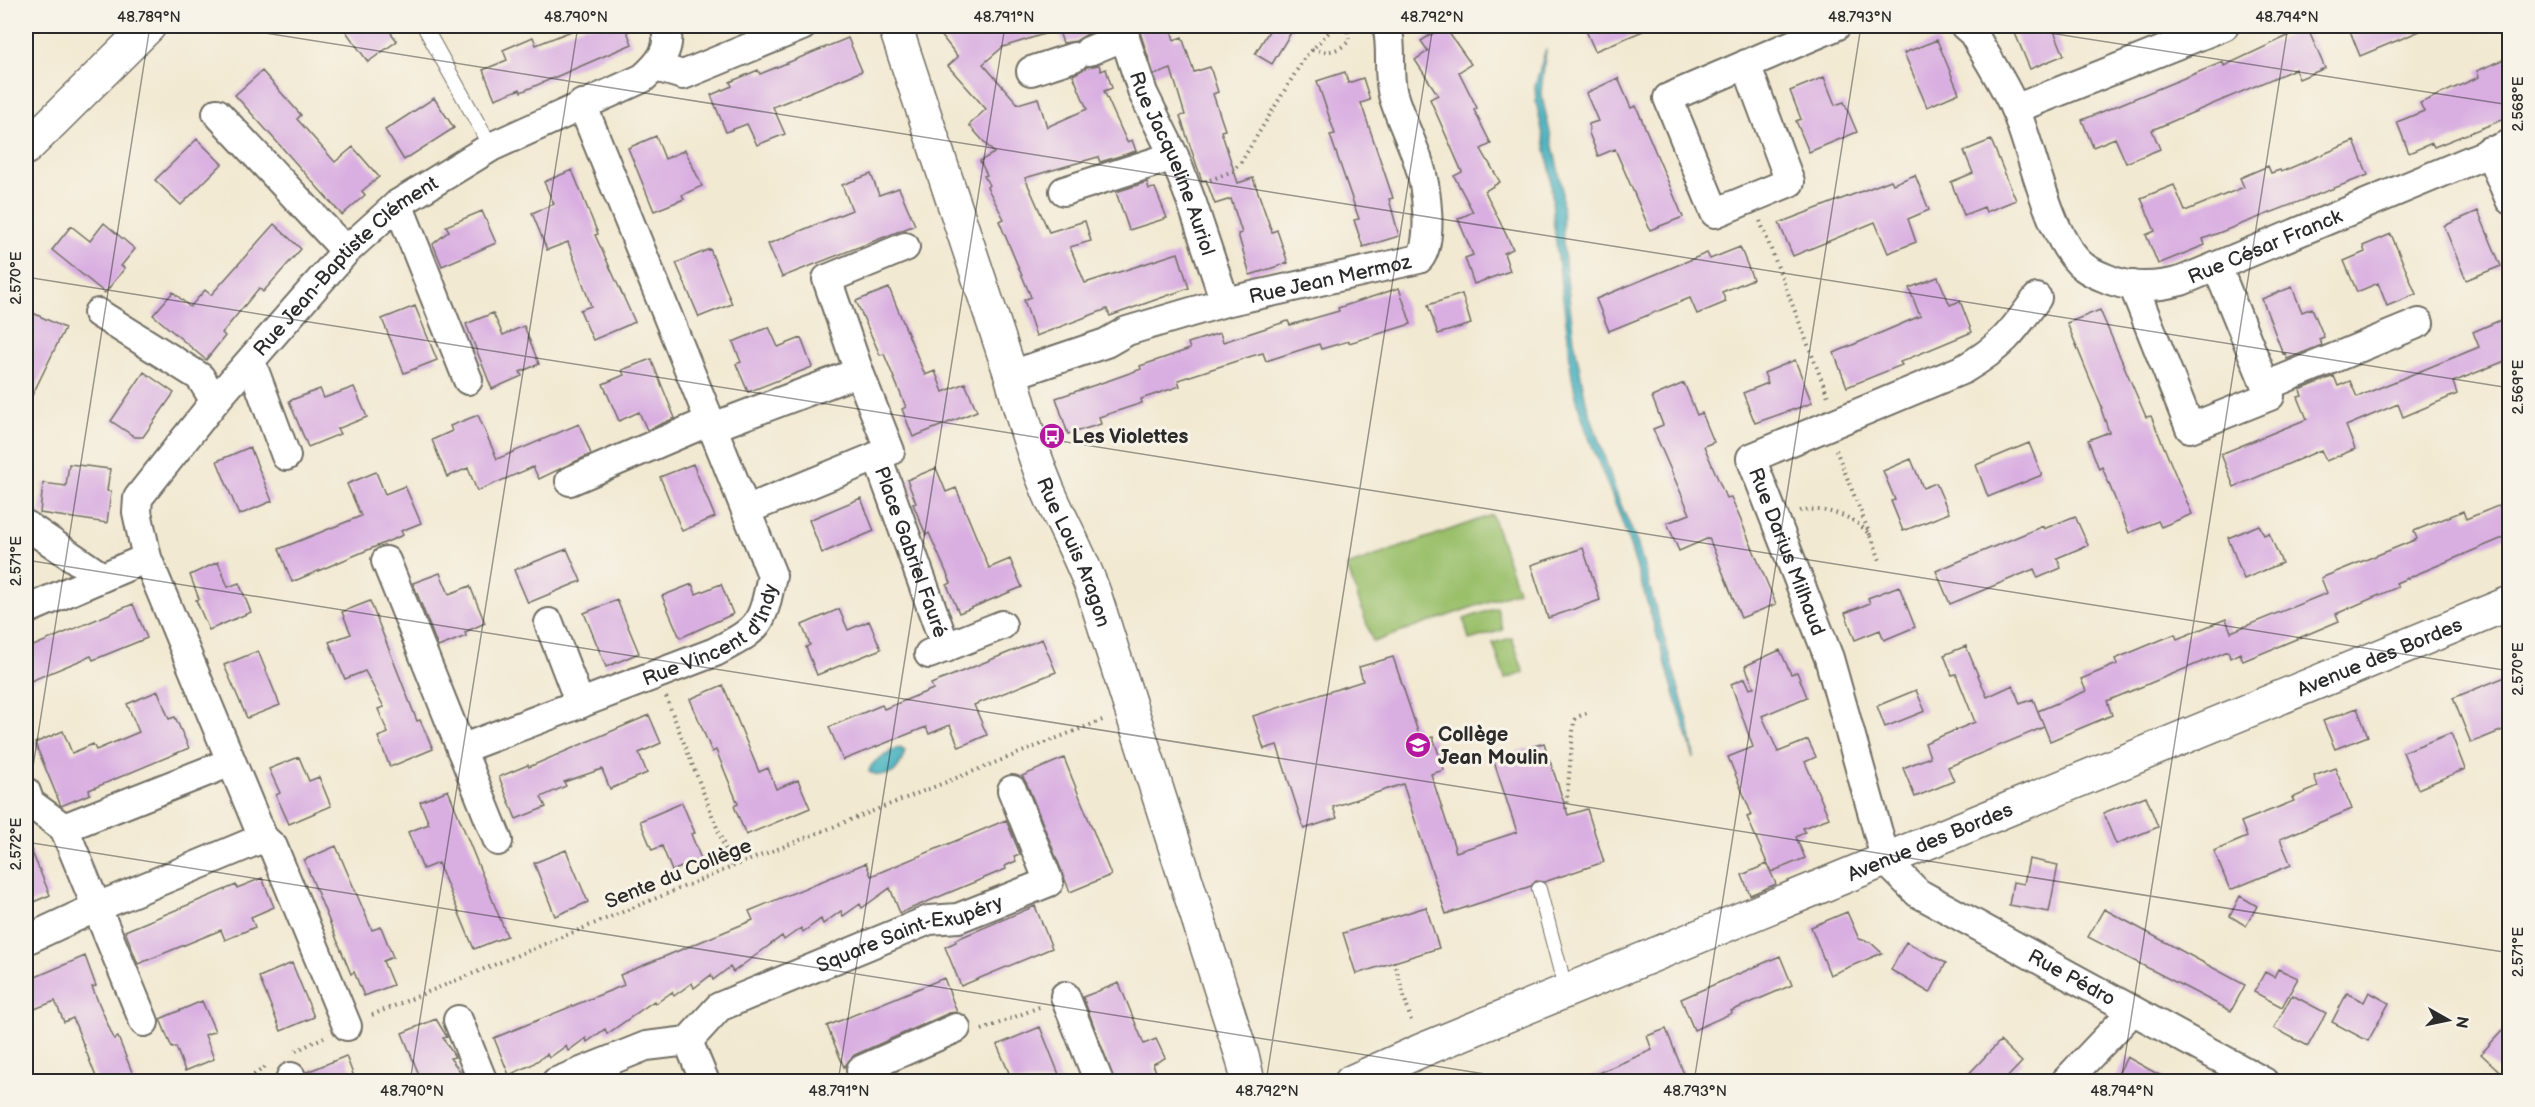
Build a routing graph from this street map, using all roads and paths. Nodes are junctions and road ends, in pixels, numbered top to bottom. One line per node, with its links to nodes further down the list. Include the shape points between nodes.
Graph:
1 (150, 26): 22 (street)
2 (424, 26): 20 (lane)
3 (665, 26): 15 (street, via 669,35 666,51)
4 (802, 26): 15 (street, via 683,75)
5 (895, 26): 39 (street, Rue Louis Aragon)
6 (1335, 26): 13 (path)
7 (1347, 26): 13 (path, via 1349,41 1342,47)
8 (1387, 26): 34 (street, Rue Jean Mermoz, via 1392,93 1420,166 1426,206 1425,253 1419,259)
9 (1836, 26): 14 (street)
10 (1965, 26): 18 (street, via 1973,33)
11 (2221, 26): 18 (street)
12 (1123, 31): 16 (street, via 1081,54); 23 (street, Rue Jacqueline Auriol, via 1143,93)
13 (1312, 50): 24 (path, via 1233,171)
14 (1746, 64): 26 (street, via 1790,182); 26 (street, via 1668,98 1715,213)
15 (656, 67): 17 (street, Rue Jean-Baptiste Clément, via 643,78)
16 (1031, 71)
17 (582, 104): 20 (street, Rue Jean-Baptiste Clément); 43 (street, Rue Vincent d'Indy)
18 (2015, 109): 32 (street, Rue César Franck, via 2055,223 2072,255 2100,276)
19 (217, 113): 30 (street)
20 (491, 147): 28 (street, Rue Jean-Baptiste Clément)
21 (2499, 147): 27 (street, Rue César Franck); 31 (street, Rue César Franck)
22 (26, 148)
23 (1174, 156): 24 (street, Rue Jacqueline Auriol); 25 (street)
24 (1186, 188): 34 (street, Rue Jacqueline Auriol)
25 (1064, 191)
26 (1750, 198): 44 (path)
27 (2510, 200)
28 (398, 204): 30 (street, Rue Jean-Baptiste Clément); 40 (street)
29 (905, 247): 38 (street, Place Gabriel Fauré, via 826,279)
30 (346, 251): 37 (street, Rue Jean-Baptiste Clément)
31 (2217, 267): 32 (street, Rue César Franck, via 2162,286); 41 (street)
32 (2133, 285): 41 (street, via 2190,428 2270,396)
33 (2037, 298): 44 (street, Rue Darius Milhaud, via 2008,338 1989,354 1964,369)
34 (1226, 302): 39 (street, Rue Jean Mermoz, via 1127,331 1106,343)
35 (98, 313): 42 (street, via 200,377)
36 (2419, 322): 41 (street)
37 (251, 362): 42 (street, Rue Jean-Baptiste Clément); 45 (street)
38 (858, 372): 43 (street); 46 (street, Place Gabriel Fauré, via 890,451)
39 (1011, 375): 62 (street, Rue Louis Aragon, via 1027,433 1053,502 1083,564)
40 (468, 380)
41 (2266, 386)
42 (215, 400): 52 (street, Rue Jean-Baptiste Clément, via 138,498 137,512)
43 (712, 424): 47 (street); 48 (street, Rue Vincent d'Indy)
44 (1832, 424): 49 (street, Rue Darius Milhaud, via 1751,458); 51 (path)
45 (286, 456)
46 (877, 456): 48 (street, Place Gabriel Fauré); 59 (street, Place Gabriel Fauré, via 937,651)
47 (570, 481)
48 (746, 510): 60 (street, Rue Vincent d'Indy, via 772,575 764,616 745,637)
49 (1775, 520): 51 (path, via 1816,508 1845,518); 72 (street, Rue Darius Milhaud, via 1829,658)
50 (26, 525): 55 (street)
51 (1871, 536): 53 (path)
52 (147, 558): 55 (street); 65 (street, Rue Jean-Baptiste Clément)
53 (1880, 560)
54 (386, 561): 64 (street)
55 (102, 577): 57 (street)
56 (2510, 603): 72 (street, Avenue des Bordes)
57 (26, 610)
58 (549, 623): 61 (street)
59 (1002, 625)
60 (657, 674): 61 (street, Rue Vincent d'Indy); 73 (path)
61 (580, 704): 64 (street, Rue Vincent d'Indy)
62 (1130, 708): 73 (path, Sente du Collège); 94 (street, Rue Louis Aragon)
63 (1587, 713): 68 (path, via 1574,721)
64 (461, 749): 71 (street)
65 (231, 762): 69 (street); 70 (street, Rue Jean-Baptiste Clément)
66 (1012, 790): 85 (street, Square Saint-Exupéry, via 1049,882 958,918 929,920 719,1007)
67 (26, 792): 69 (street, via 30,803)
68 (1566, 809)
69 (64, 828): 75 (street)
70 (262, 838): 75 (street); 83 (street, Rue Jean-Baptiste Clément, via 273,848)
71 (498, 841)
72 (1886, 861): 78 (street, Avenue des Bordes); 80 (street, Rue Pédro, via 1918,893)
73 (732, 867): 83 (path, Sente du Collège)
74 (1539, 889): 78 (lane)
75 (95, 908): 76 (street); 82 (street)
76 (26, 940)
77 (1394, 961): 86 (path)
78 (1566, 991): 86 (street, Avenue des Bordes)
79 (1065, 996): 84 (path, via 964,1038); 93 (street)
80 (2129, 1009): 96 (street, via 2124,1020); 97 (street, Rue Pédro)
81 (458, 1020): 89 (street)
82 (144, 1023)
83 (347, 1026): 87 (path, Sente du Collège)
84 (956, 1028): 92 (street, via 861,1070)
85 (688, 1041): 90 (street, via 646,1046); 91 (street)
86 (1420, 1051): 95 (street, Avenue des Bordes)
87 (288, 1068): 88 (path, Sente du Collège)
88 (244, 1082)
89 (483, 1082)
90 (556, 1082)
91 (705, 1082)
92 (866, 1082)
93 (1099, 1082)
94 (1248, 1082)
95 (1351, 1082)
96 (2065, 1082)
97 (2264, 1082)

